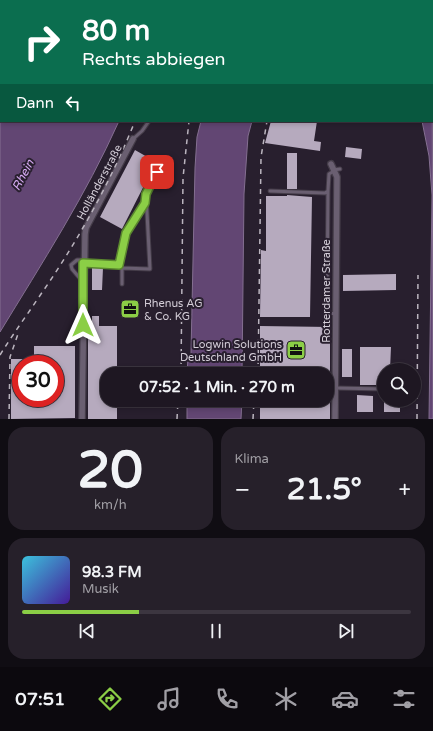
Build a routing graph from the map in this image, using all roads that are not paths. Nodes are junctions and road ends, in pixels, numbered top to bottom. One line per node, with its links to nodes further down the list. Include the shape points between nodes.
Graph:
1 (148, 122): 2 (lane)
2 (133, 139): 9 (street, Holländerstraße, via 86,228)
3 (333, 168): 4 (lane); 7 (lane, via 329,174); 14 (street, Rotterdamer Straße, via 337,177)
4 (340, 169)
5 (157, 172): 8 (lane, via 146,194)
6 (270, 191): 7 (lane, via 315,194)
7 (328, 191): 14 (lane, via 327,307 330,313)
8 (145, 203): 10 (lane, via 126,233); 11 (lane, via 150,269)
9 (83, 262): 10 (lane); 12 (street, Holländerstraße); 12 (lane, via 77,260 71,265)
10 (119, 265): 11 (lane)
11 (122, 268): 13 (lane)
12 (83, 282): 17 (street, Holländerstraße)
13 (122, 284)
14 (336, 314): 15 (street, Rotterdamer Straße)
15 (336, 388): 16 (lane); 18 (street, Rotterdamer Straße)
16 (377, 389)
17 (82, 419)
18 (335, 419)

